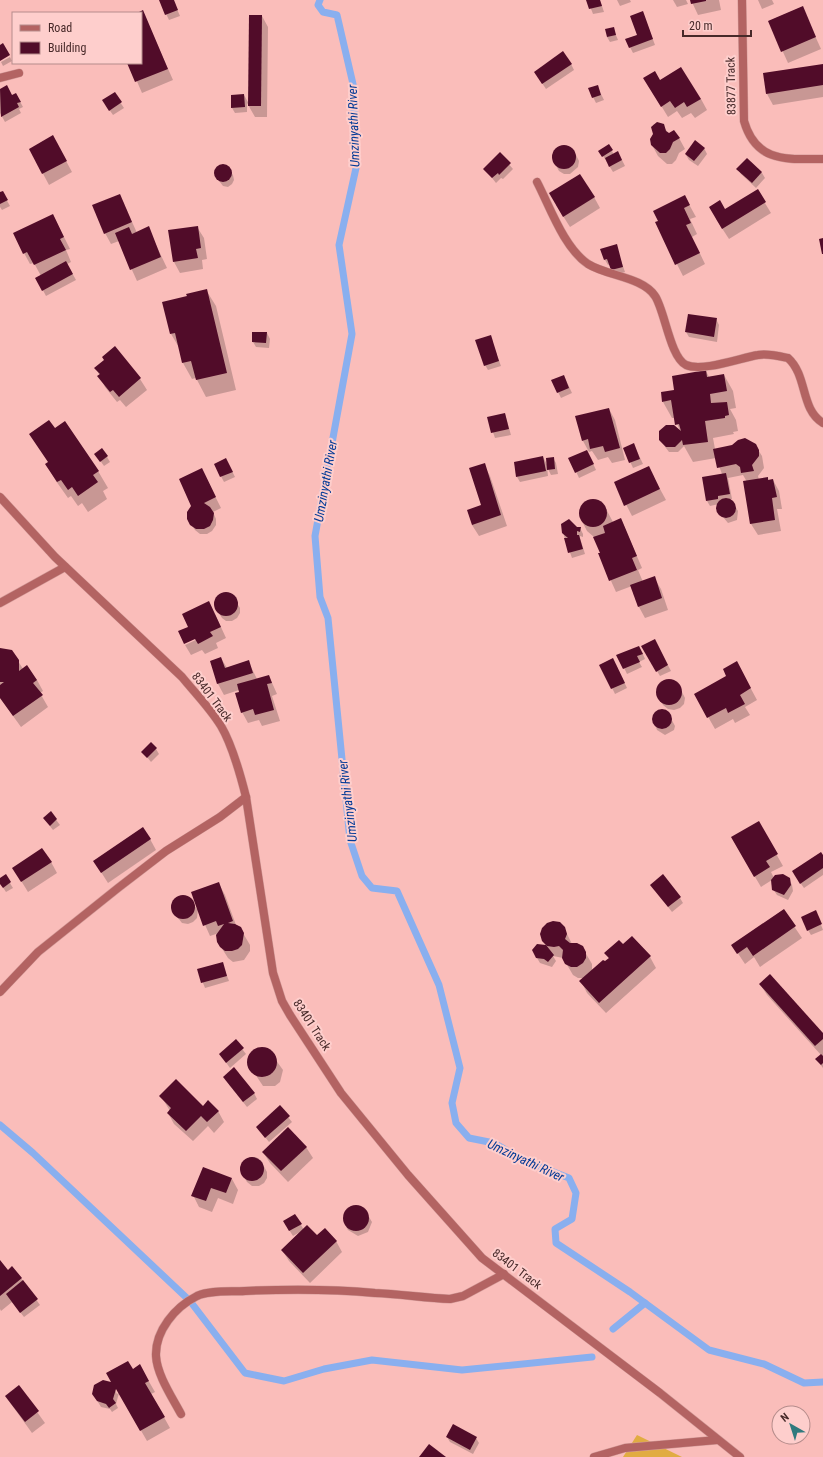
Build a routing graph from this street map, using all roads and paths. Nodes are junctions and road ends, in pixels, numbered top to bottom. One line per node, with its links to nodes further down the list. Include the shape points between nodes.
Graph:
1 (742, 0): 4 (street, 83877 Track, via 746,131 752,141 768,154 786,159)
2 (19, 73): 3 (street)
3 (0, 78)
4 (823, 159)
5 (537, 182): 6 (street, via 575,253 598,270 641,284 656,297 679,358 685,364 703,366 760,354 788,358 799,370 812,413)
6 (823, 423)
7 (0, 496): 8 (street, 83401 Track)
8 (65, 567): 9 (street); 10 (street, 83401 Track, via 182,677 200,698 221,727 242,779)
9 (0, 604)
10 (246, 796): 11 (street, via 220,817 166,851 118,888 38,952); 12 (street, 83401 Track, via 272,973 282,1001 341,1093 408,1175 482,1258)
11 (0, 992)
12 (504, 1274): 13 (street, via 463,1296 450,1299 292,1288 211,1292 197,1296 172,1316 160,1333 157,1343 156,1358 161,1373); 14 (street, 83401 Track, via 660,1393)
13 (181, 1414)
14 (717, 1440): 15 (street, via 625,1448); 16 (street, 83401 Track)
15 (594, 1457)
16 (740, 1457)

